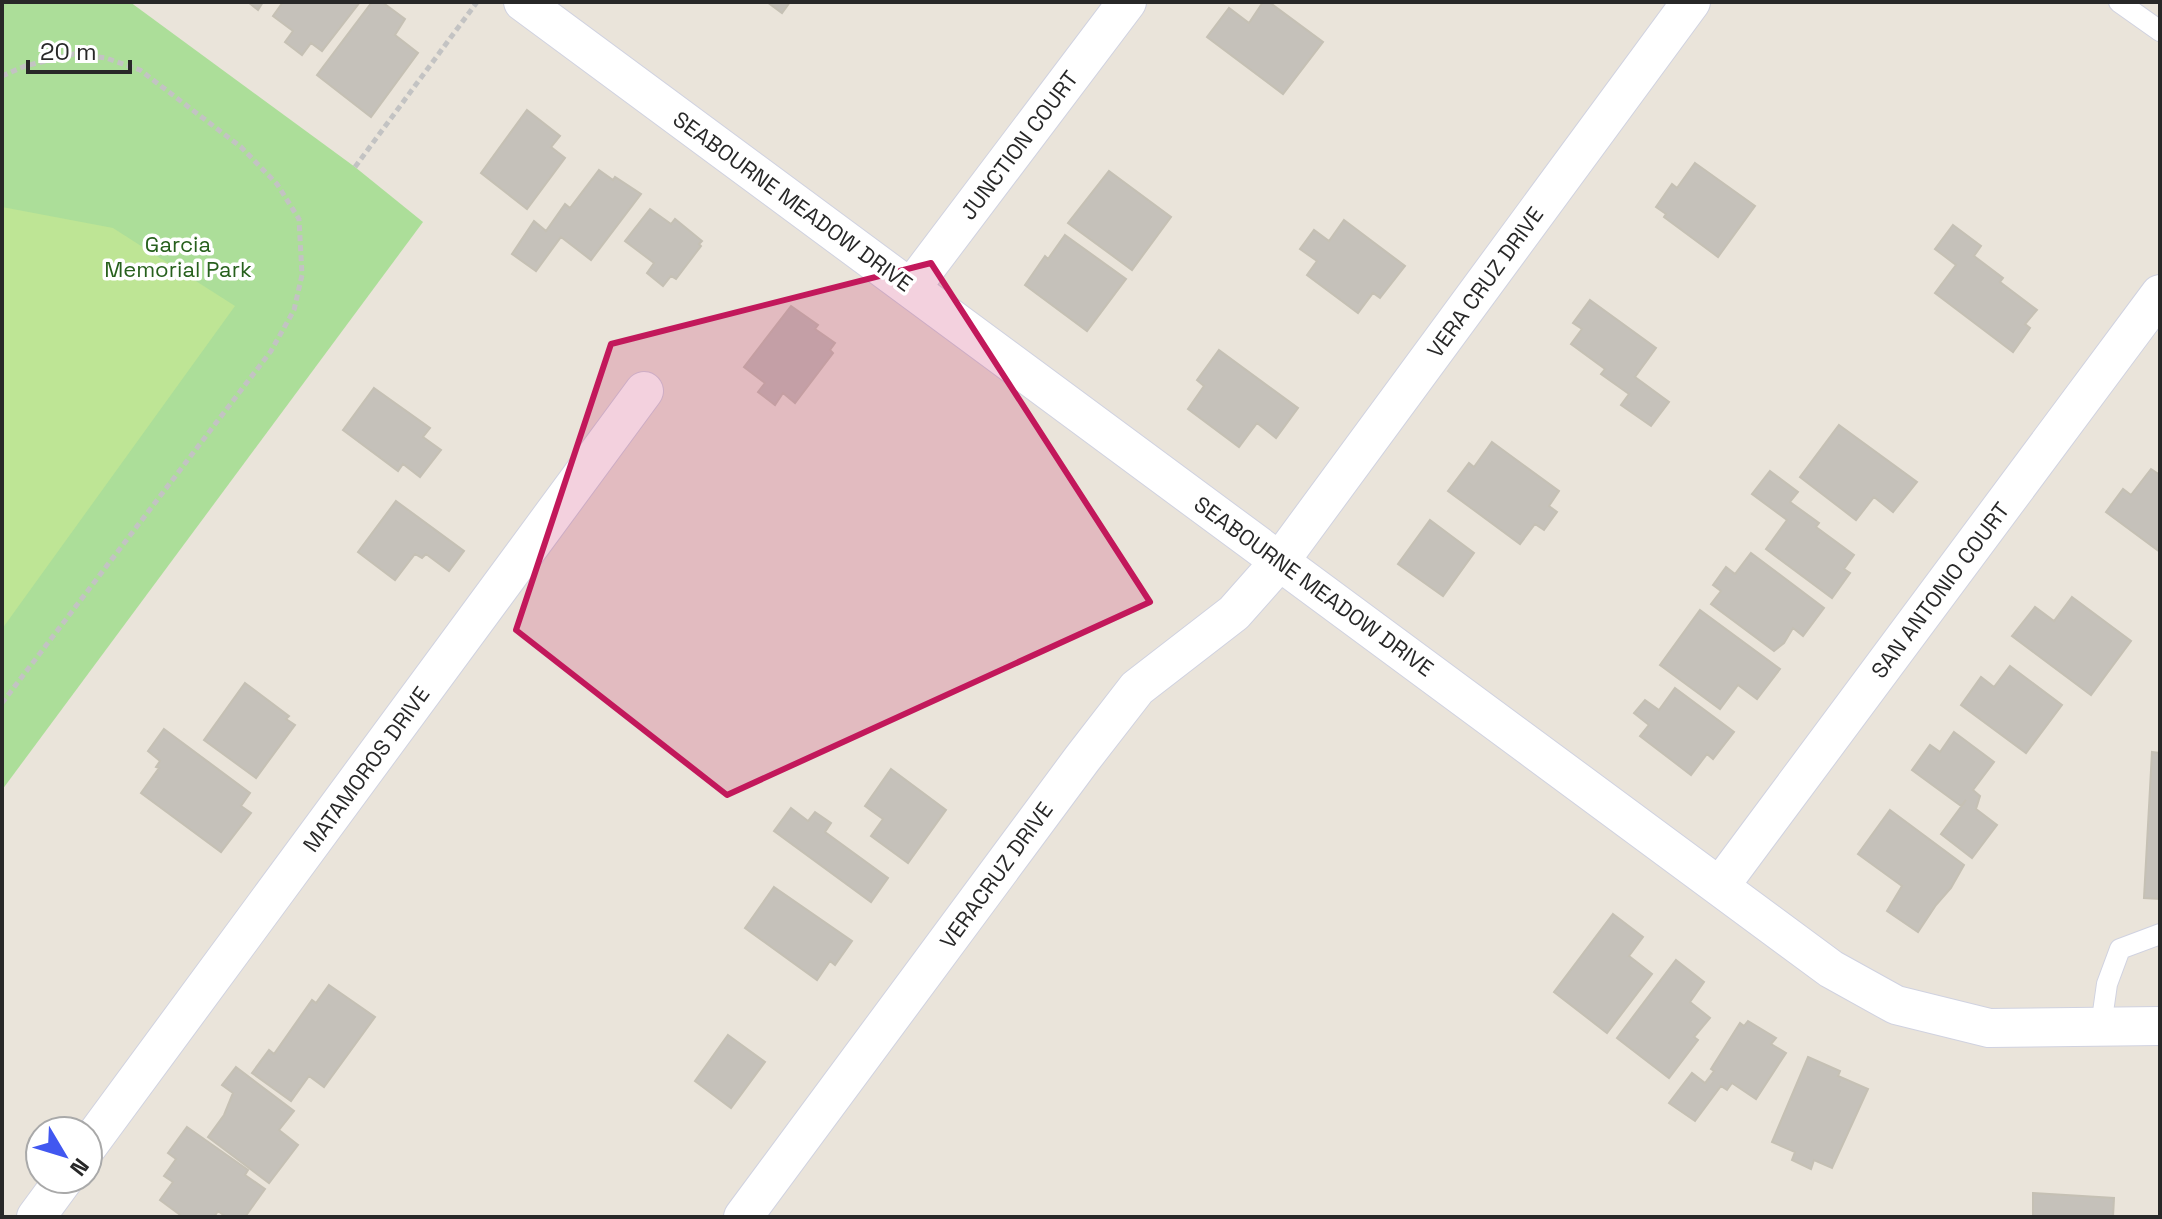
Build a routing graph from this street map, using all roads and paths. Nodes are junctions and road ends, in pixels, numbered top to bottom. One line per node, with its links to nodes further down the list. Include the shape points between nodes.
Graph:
1 (477, 2): 8 (path)
2 (1127, 2): 9 (street, JUNCTION COURT)
3 (1691, 2): 12 (street, VERA CRUZ DRIVE)
4 (2119, 2): 6 (lane)
5 (535, 5): 9 (street, SEABOURNE MEADOW DRIVE)
6 (2160, 31)
7 (2, 76): 13 (path, via 74,54 140,70 241,147 277,184 299,219 302,275 294,310 271,351)
8 (355, 167)
9 (911, 288): 12 (street, SEABOURNE MEADOW DRIVE)
10 (2160, 294): 14 (street, SAN ANTONIO COURT)
11 (644, 391): 18 (street, MATAMOROS DRIVE)
12 (1280, 561): 14 (street, SEABOURNE MEADOW DRIVE); 21 (street, VERACRUZ DRIVE, via 1234,613 1137,688)
13 (2, 703)
14 (1720, 886): 16 (street, SEABOURNE MEADOW DRIVE, via 1831,969 1896,1005 1989,1028)
15 (2160, 934): 16 (lane, via 2120,949 2107,984)
16 (2101, 1026): 17 (street, SEABOURNE MEADOW DRIVE)
17 (2160, 1026)
18 (104, 1124)
19 (52, 1195): 20 (street)
20 (36, 1217)
21 (743, 1217)

